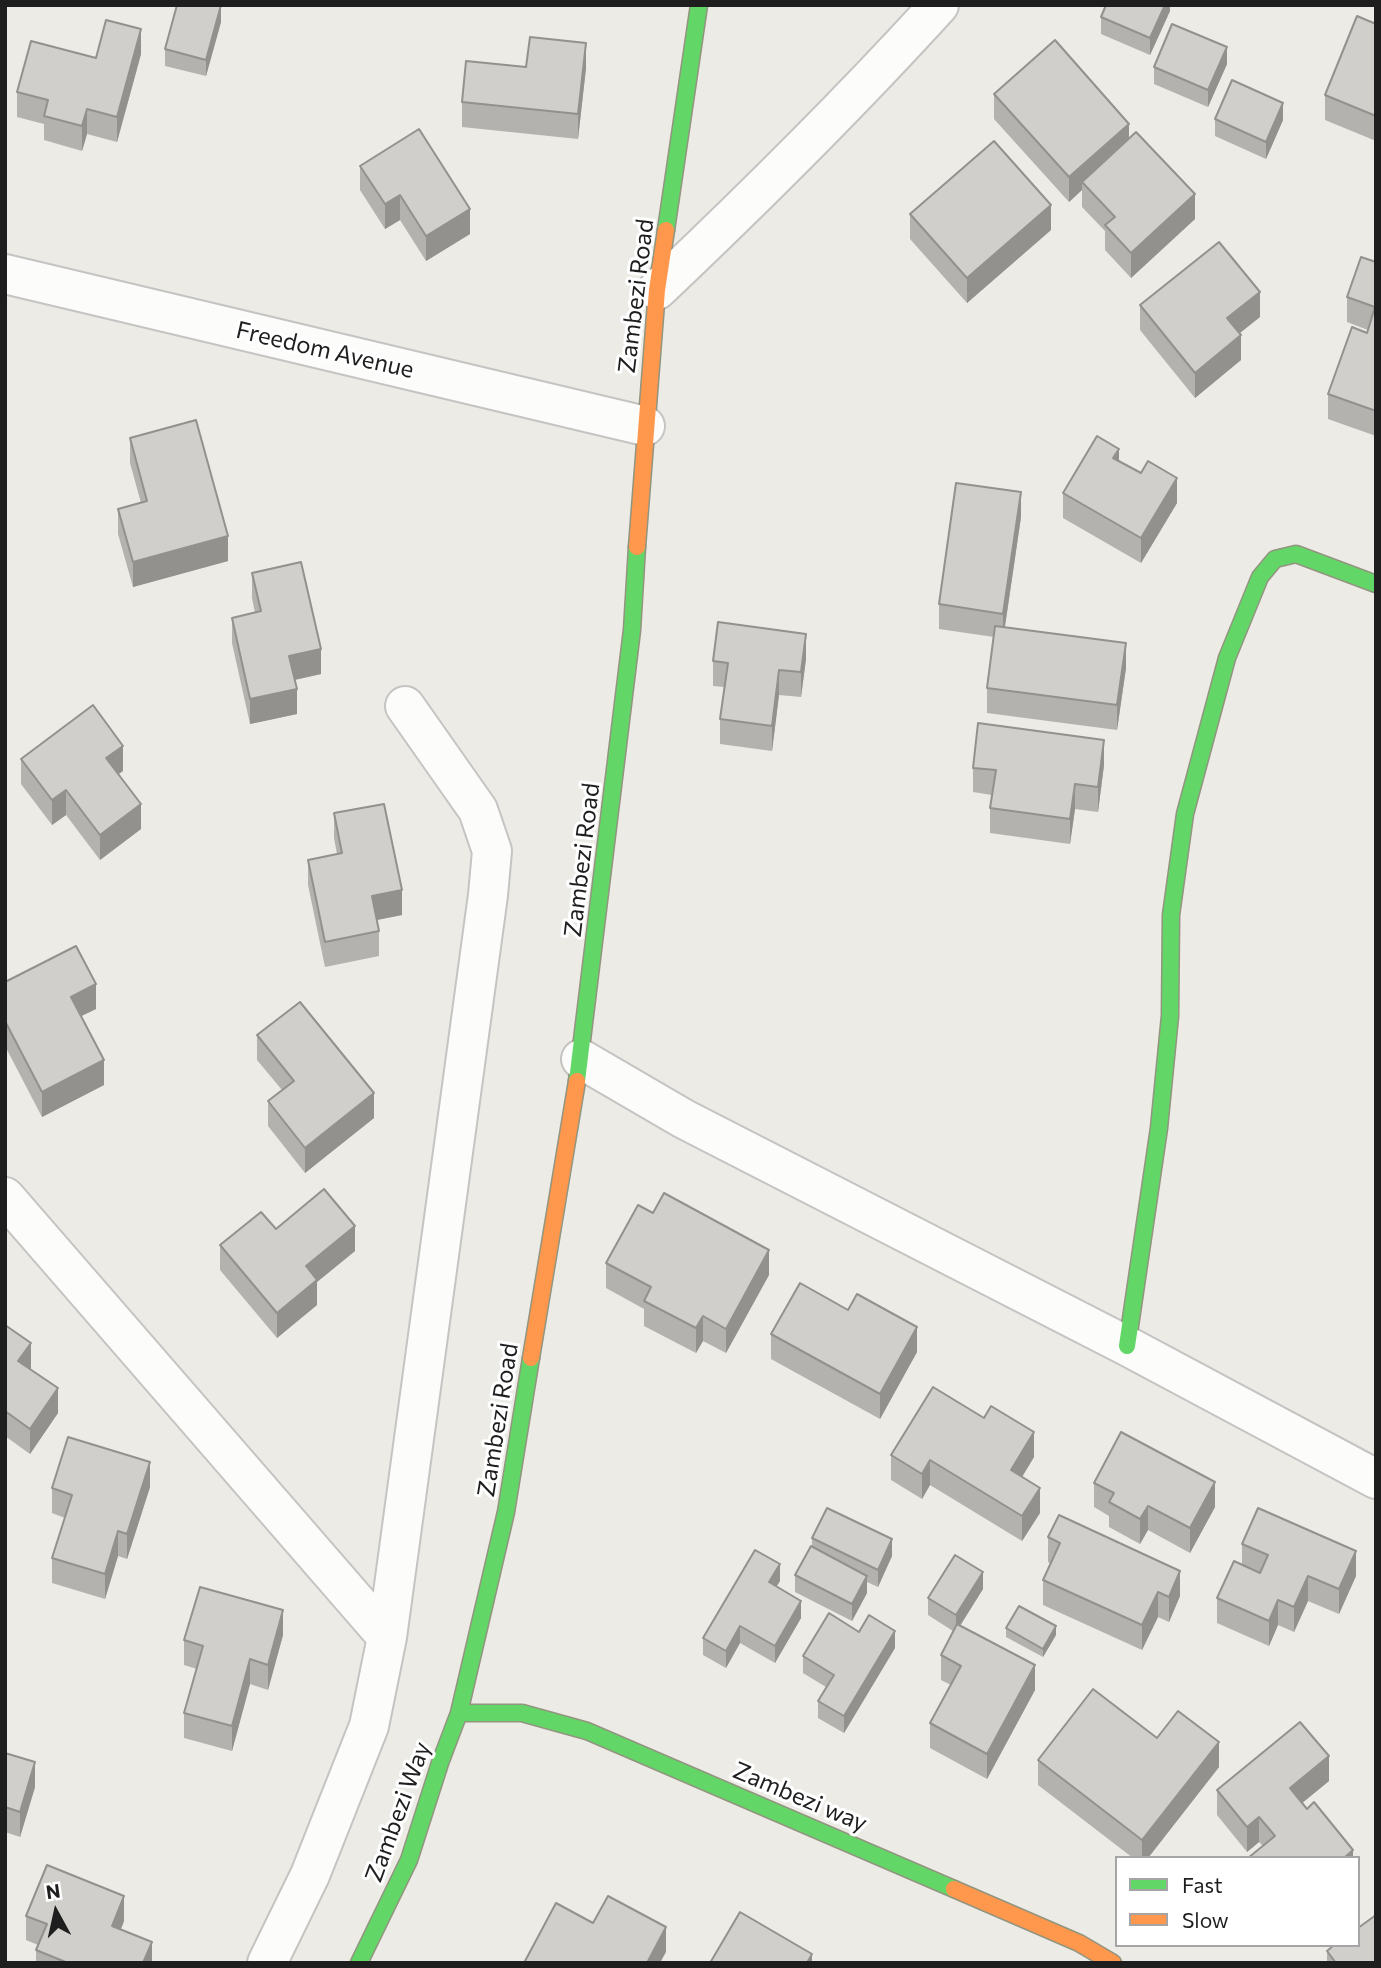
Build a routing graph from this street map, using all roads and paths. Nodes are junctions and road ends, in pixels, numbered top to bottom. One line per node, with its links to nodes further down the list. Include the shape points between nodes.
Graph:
1 (699, 5): 4 (street, Zambezi Road)
2 (939, 5): 4 (street, via 764,189)
3 (5, 274): 5 (street, Freedom Avenue)
4 (657, 290): 5 (street, Zambezi Road)
5 (645, 426): 8 (street, Zambezi Road, via 632,630)
6 (1376, 584): 10 (street, via 1296,554 1275,559 1260,577 1227,658 1185,814 1171,915 1170,1016 1159,1128)
7 (405, 706): 12 (street, via 478,810 492,851)
8 (581, 1059): 10 (street, via 684,1119); 13 (street, Zambezi Road, via 506,1512)
9 (5, 1197): 12 (street)
10 (1127, 1346): 11 (street)
11 (1376, 1479)
12 (387, 1637): 14 (street, via 369,1726 310,1875)
13 (459, 1713): 15 (street, Zambezi Way, via 409,1860); 16 (street, Zambezi way, via 522,1713 587,1731 1079,1943)
14 (267, 1963)
15 (359, 1963)
16 (1113, 1963)

